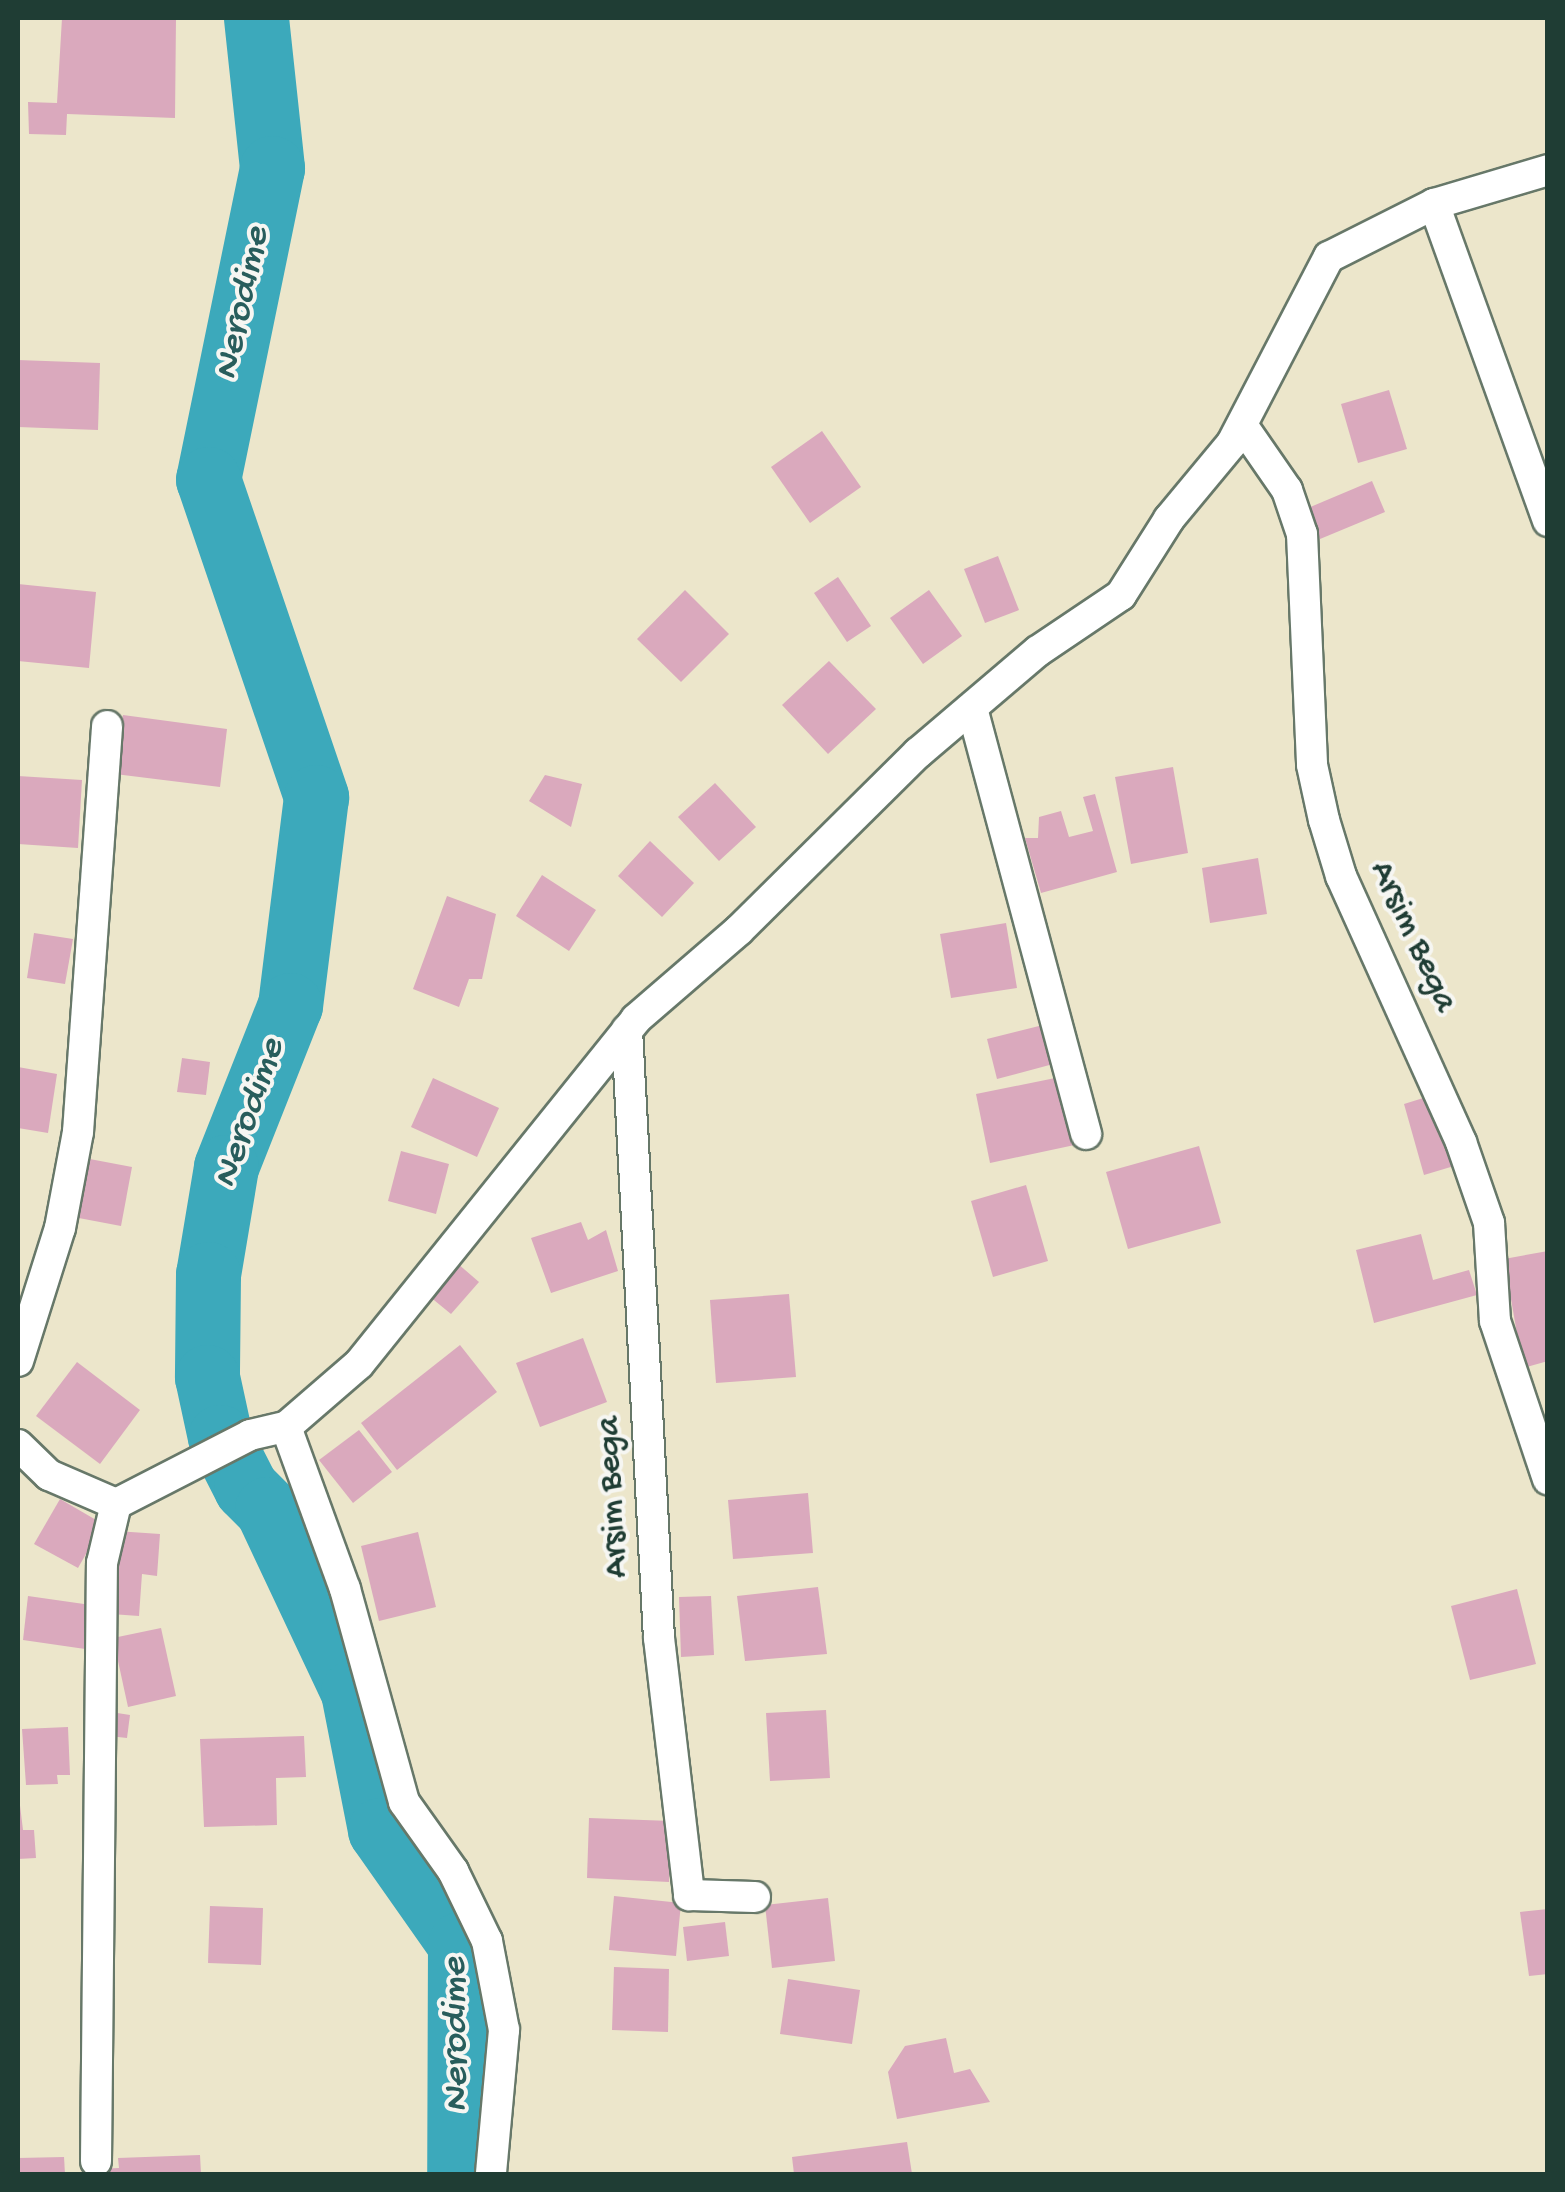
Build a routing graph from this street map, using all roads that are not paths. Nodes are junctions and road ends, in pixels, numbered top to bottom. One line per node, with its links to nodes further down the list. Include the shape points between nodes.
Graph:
1 (1548, 170): 2 (street)
2 (1434, 204): 3 (street, via 1328,257); 4 (street)
3 (1242, 425): 5 (street, via 1121,595 1038,651); 12 (street, Arsim Bega, via 1287,490 1302,534 1312,765 1324,820 1341,876 1462,1142 1489,1223 1495,1320)
4 (1548, 521)
5 (972, 708): 7 (street); 8 (street)
6 (108, 726): 9 (street, via 78,1132 60,1228)
7 (627, 1030): 10 (street, via 358,1364); 14 (street, Arsim Bega, via 659,1638 690,1894)
8 (1086, 1134)
9 (18, 1361)
10 (286, 1427): 13 (street, via 250,1435); 16 (street, via 346,1590 404,1802 453,1871 487,1940 504,2030)
11 (18, 1445): 13 (street, via 50,1475)
12 (1548, 1479)
13 (116, 1504): 15 (street, via 102,1563)
14 (755, 1897)
15 (96, 2161)
16 (491, 2174)

